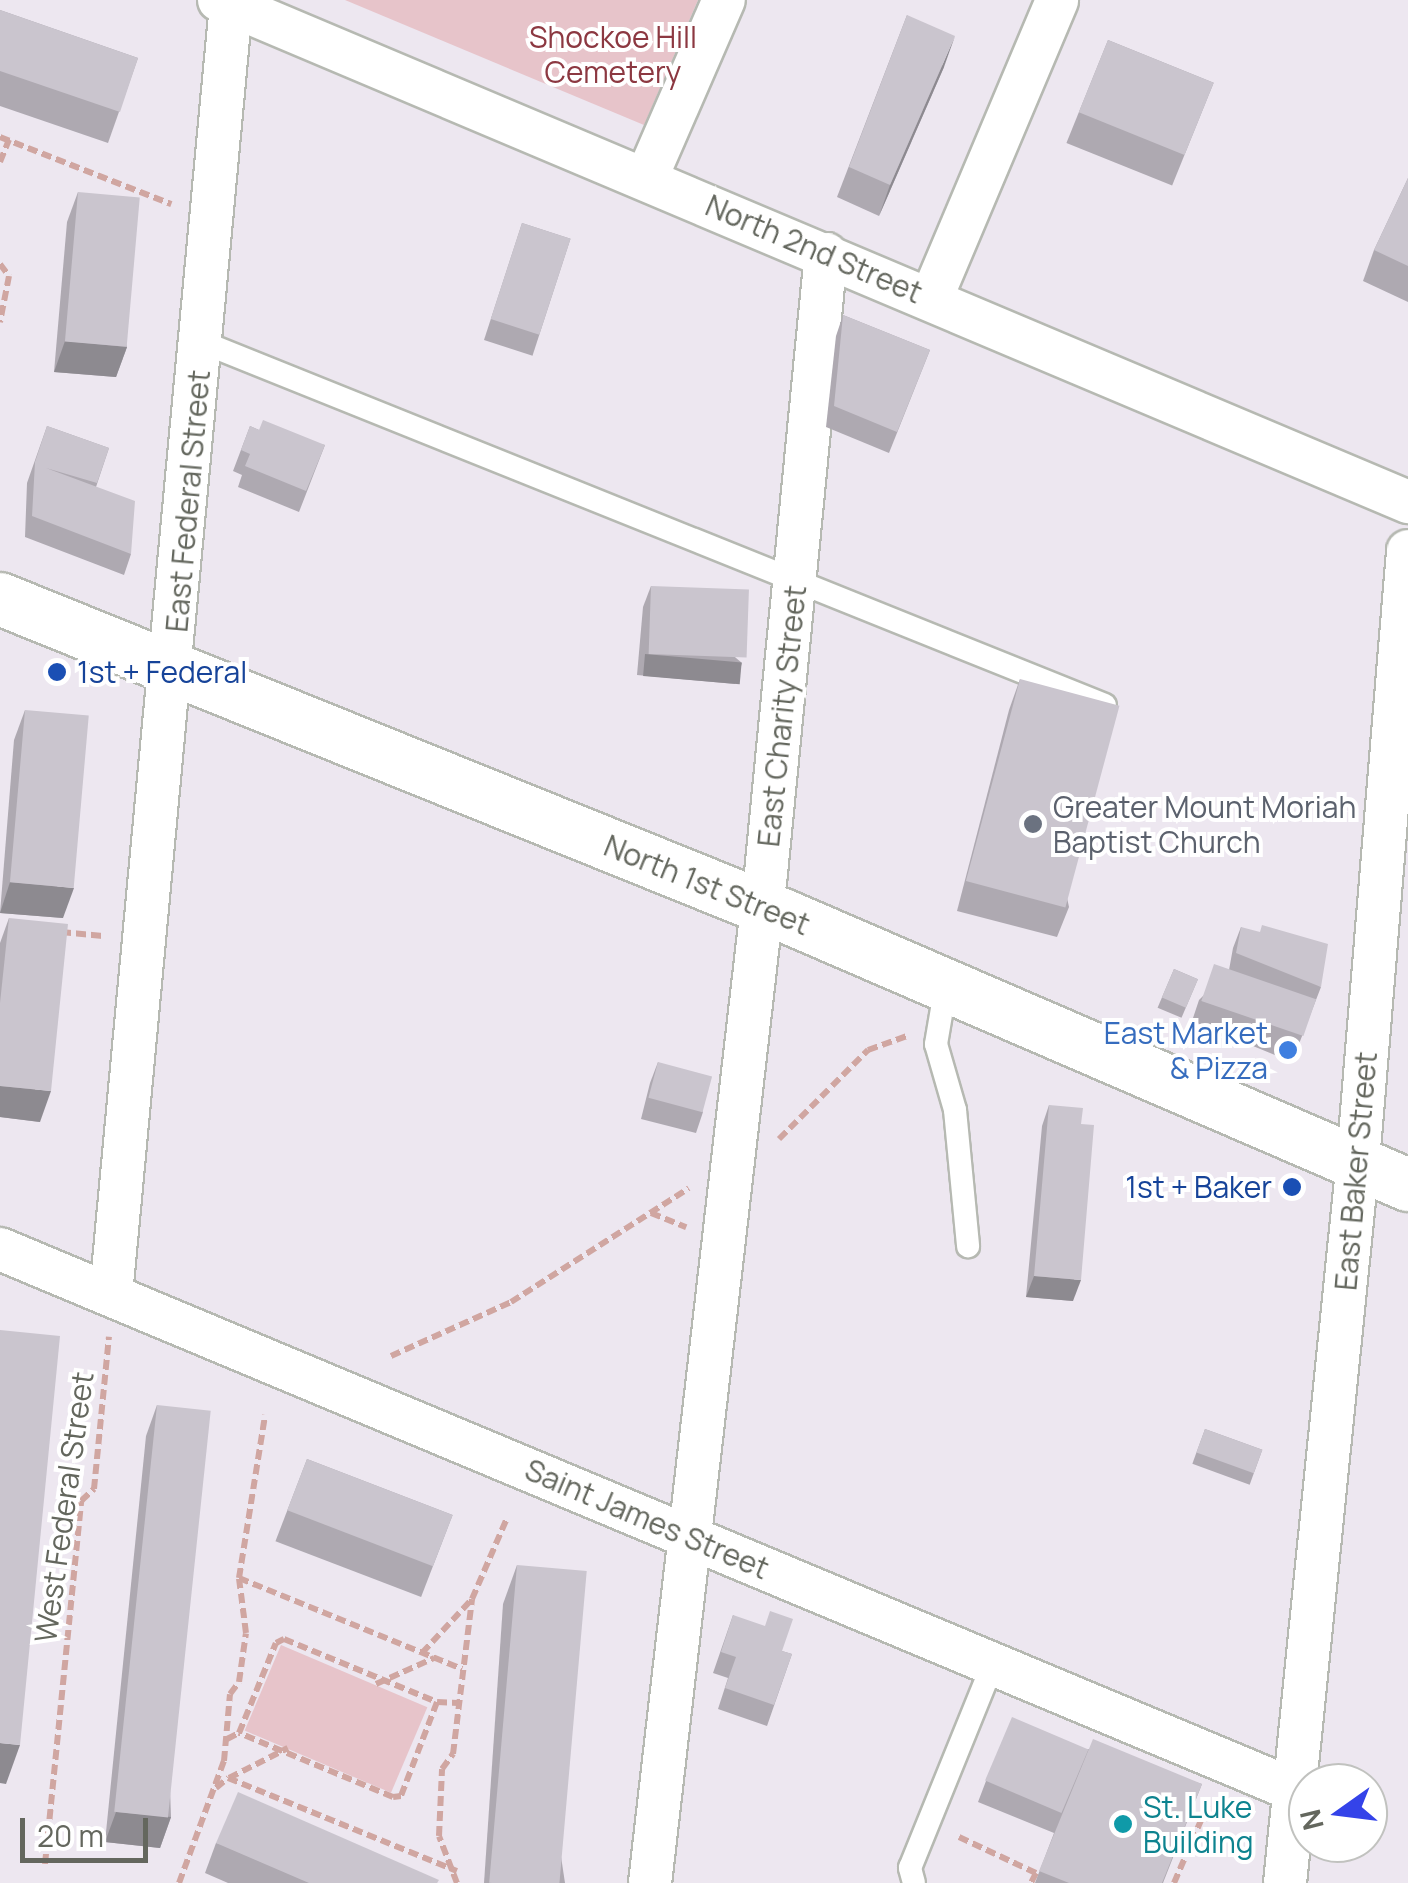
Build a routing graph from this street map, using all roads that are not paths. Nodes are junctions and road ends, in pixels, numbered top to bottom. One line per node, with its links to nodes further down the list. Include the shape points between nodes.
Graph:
1 (724, 0): 4 (street)
2 (1057, 0): 6 (street)
3 (225, 3): 4 (street, North 2nd Street); 7 (street, East Federal Street)
4 (646, 179): 5 (street, North 2nd Street)
5 (826, 254): 6 (street, North 2nd Street); 10 (street, East Charity Street)
6 (932, 298): 8 (street, North 2nd Street)
7 (202, 342): 10 (lane); 12 (street, East Federal Street)
8 (1408, 502)
9 (1408, 551): 16 (street, East Baker Street)
10 (797, 581): 13 (lane); 14 (street, East Charity Street)
11 (0, 599): 12 (street, North 1st Street)
12 (174, 669): 14 (street, North 1st Street); 20 (street, East Federal Street)
13 (1108, 706)
14 (762, 906): 15 (street, North 1st Street); 21 (street, East Charity Street)
15 (946, 985): 16 (street, North 1st Street); 18 (lane, via 936,1044 955,1110)
16 (1358, 1161): 17 (street, North 1st Street); 23 (street, East Baker Street)
17 (1408, 1185)
18 (968, 1246)
19 (0, 1249): 20 (street, Saint James Street)
20 (110, 1315): 21 (street, Saint James Street)
21 (686, 1536): 22 (street, Saint James Street); 25 (street, East Charity Street)
22 (993, 1664): 24 (street, Saint James Street); 26 (lane, via 910,1868)
23 (1297, 1763)
24 (1288, 1787)
25 (650, 1883)
26 (914, 1883)

